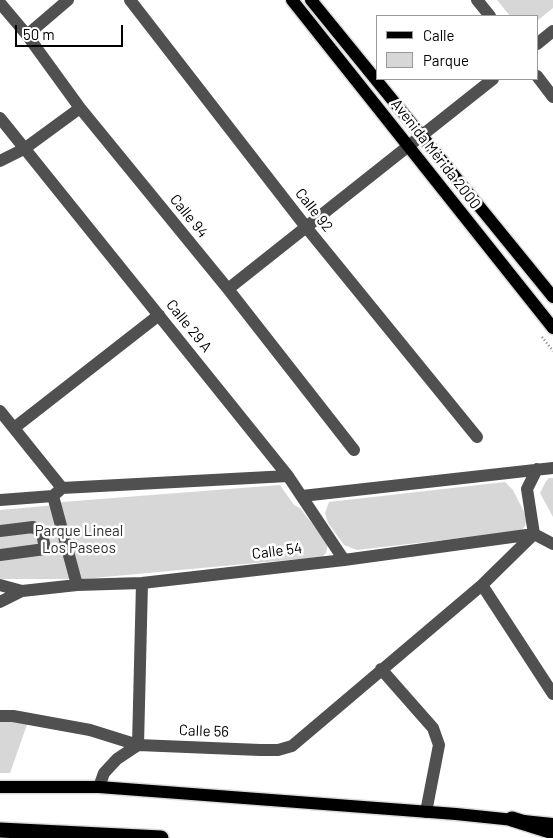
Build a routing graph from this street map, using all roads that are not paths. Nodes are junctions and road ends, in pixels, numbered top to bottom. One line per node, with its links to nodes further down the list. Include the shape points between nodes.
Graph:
1 (68, 0): 9 (street)
2 (130, 0): 20 (street, Calle 92)
3 (292, 0): 17 (main road, Avenida Mérida 2000)
4 (311, 0): 16 (main road, Avenida Mérida 2000)
5 (477, 0): 7 (street)
6 (0, 2): 9 (street, Calle 94)
7 (489, 15)
8 (553, 31): 10 (street)
9 (27, 35): 14 (street, Calle 94)
10 (538, 43)
11 (538, 77): 13 (street)
12 (491, 80): 16 (street)
13 (553, 97)
14 (80, 108): 18 (street); 21 (street, Calle 94)
15 (0, 118): 18 (street, Calle 29 A)
16 (421, 136): 17 (street); 22 (main road, Avenida Mérida 2000)
17 (409, 146): 20 (street); 24 (main road, Avenida Mérida 2000)
18 (24, 149): 19 (street); 23 (street, Calle 29 A)
19 (0, 161)
20 (306, 227): 21 (street); 27 (street, Calle 92)
21 (228, 289): 28 (street, Calle 94)
22 (553, 297)
23 (159, 315): 26 (street); 31 (street, Calle 29 A)
24 (553, 328)
25 (0, 411): 26 (street)
26 (14, 428): 32 (street)
27 (477, 437)
28 (354, 450)
29 (553, 468): 30 (street)
30 (537, 470): 33 (street); 36 (street, via 527,490)
31 (288, 476): 32 (street); 33 (street, Calle 29 A)
32 (58, 492): 34 (street); 42 (street)
33 (302, 496): 39 (street, Calle 29 A)
34 (0, 500)
35 (0, 531): 38 (street, via 33,526 42,533 45,549)
36 (534, 534): 37 (street); 39 (street, Calle 54); 43 (street, Calle 56)
37 (553, 544)
38 (0, 555)
39 (344, 560): 40 (street, Calle 54)
40 (142, 583): 42 (street, Calle 54); 49 (street)
41 (0, 584): 44 (street, Calle 54)
42 (77, 585): 44 (street, Calle 54)
43 (482, 585): 46 (street, Calle 56); 47 (street)
44 (22, 591): 45 (street, Calle 54)
45 (0, 602)
46 (381, 669): 49 (street, Calle 56, via 292,746 260,750); 52 (street, via 433,728 438,745)
47 (553, 694)
48 (0, 716): 49 (street, Calle 56, via 90,730)
49 (138, 745): 51 (street, via 117,759 104,773)
50 (0, 787): 51 (main road)
51 (99, 788): 52 (main road)
52 (426, 812): 53 (main road)
53 (512, 819): 55 (main road); 58 (highway)
54 (0, 821): 57 (highway)
55 (553, 824)
56 (0, 830): 57 (highway)
57 (45, 832): 59 (highway)
58 (553, 832)
59 (161, 838)

